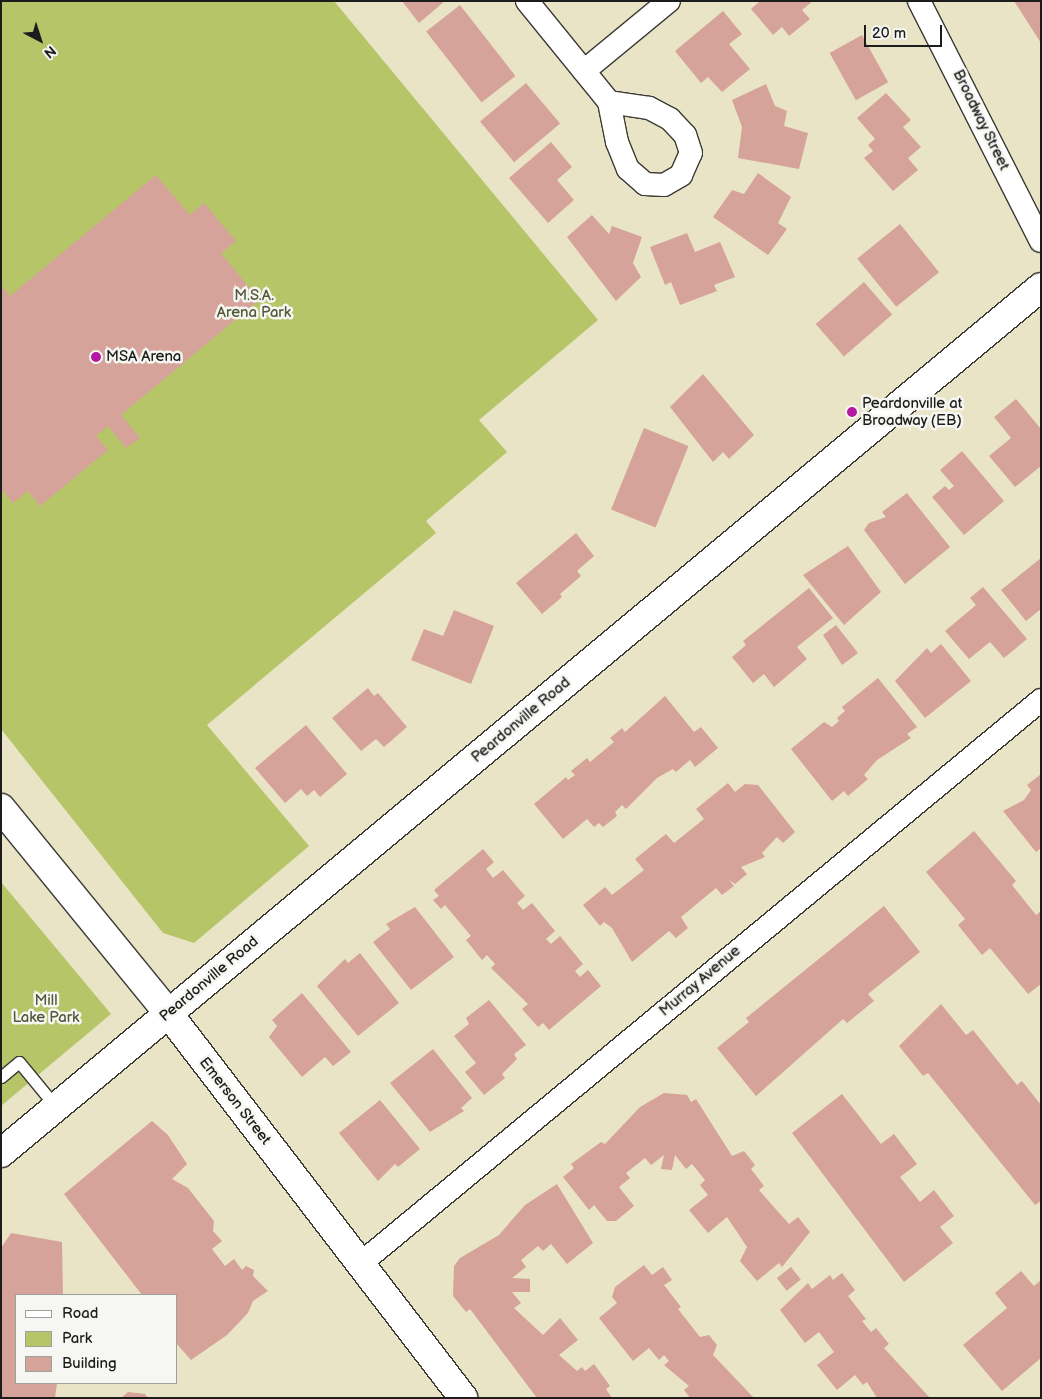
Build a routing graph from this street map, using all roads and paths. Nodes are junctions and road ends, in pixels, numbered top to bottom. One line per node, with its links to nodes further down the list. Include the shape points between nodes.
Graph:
1 (527, 1): 4 (street)
2 (669, 1): 4 (street)
3 (919, 1): 6 (street, Broadway Street)
4 (584, 72): 5 (street)
5 (609, 102)
6 (1041, 241)
7 (1041, 287): 10 (main road, Peardonville Road)
8 (1041, 700): 14 (street, Murray Avenue)
9 (1, 808): 10 (main road, Emerson Street)
10 (168, 1013): 12 (main road, Peardonville Road); 14 (main road, Emerson Street)
11 (1, 1077): 12 (lane, via 19,1062)
12 (56, 1107): 13 (main road, Peardonville Road)
13 (1, 1153)
14 (360, 1264): 15 (main road, Emerson Street)
15 (463, 1398)

